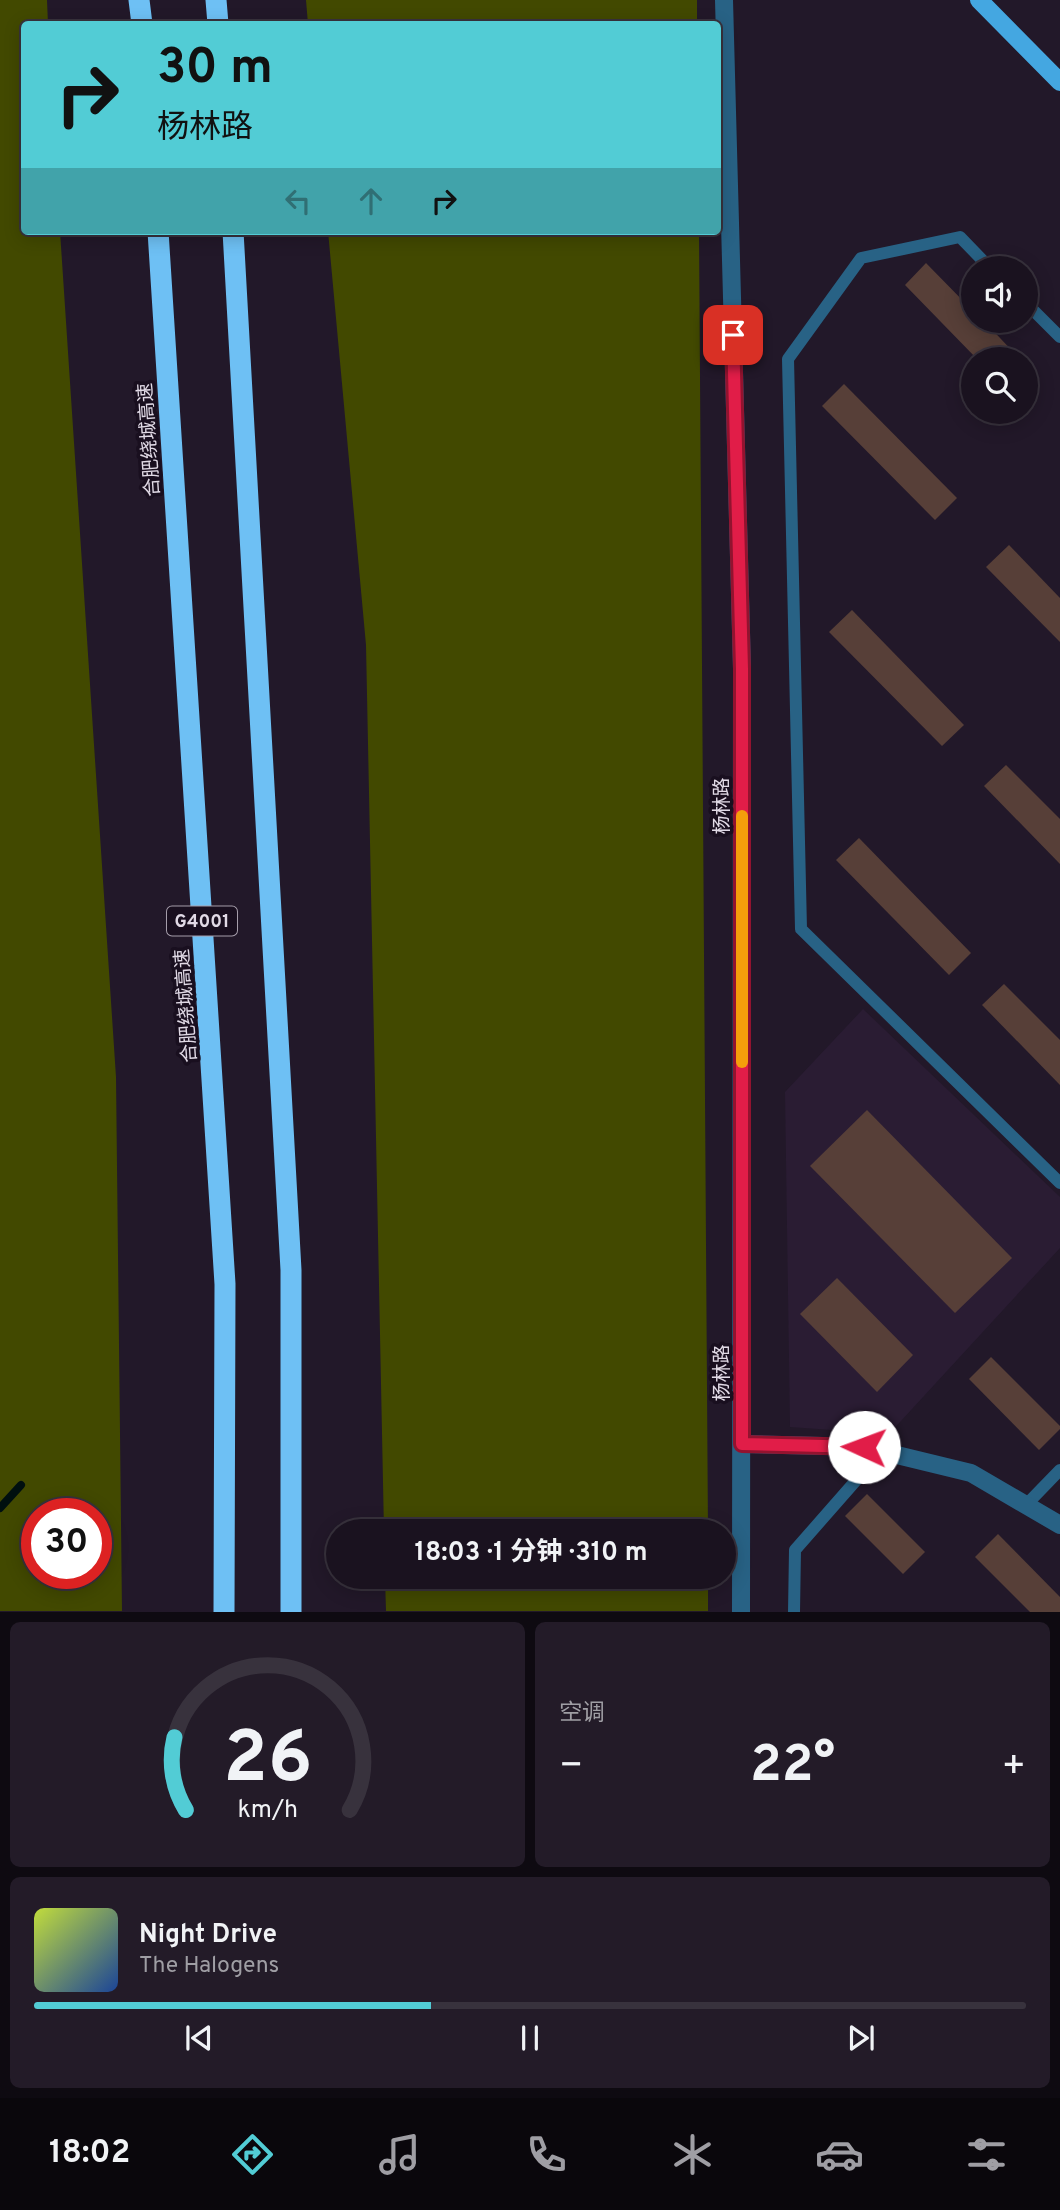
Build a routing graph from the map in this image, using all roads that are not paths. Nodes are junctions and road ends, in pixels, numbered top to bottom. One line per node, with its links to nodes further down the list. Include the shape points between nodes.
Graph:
1 (139, 0): 5 (highway)
2 (216, 0): 6 (highway)
3 (724, 0): 14 (street, 杨林路, via 742,669)
4 (979, 0): 7 (main road)
5 (142, 21)
6 (218, 21)
7 (1060, 82)
8 (158, 235): 19 (highway, 合肥绕城高速 / G4001, via 225,1284)
9 (233, 235): 20 (highway, via 291,1270)
10 (978, 256): 13 (lane, via 960,237 861,258 788,359 801,929)
11 (1038, 315): 12 (lane)
12 (1060, 337)
13 (1060, 1183)
14 (742, 1444): 15 (street); 21 (street, 杨林路)
15 (881, 1451): 17 (street, via 971,1473); 22 (lane, via 795,1550)
16 (1060, 1470): 17 (lane)
17 (1026, 1505): 18 (street)
18 (1060, 1525)
19 (224, 1612)
20 (291, 1612)
21 (741, 1612)
22 (794, 1612)

